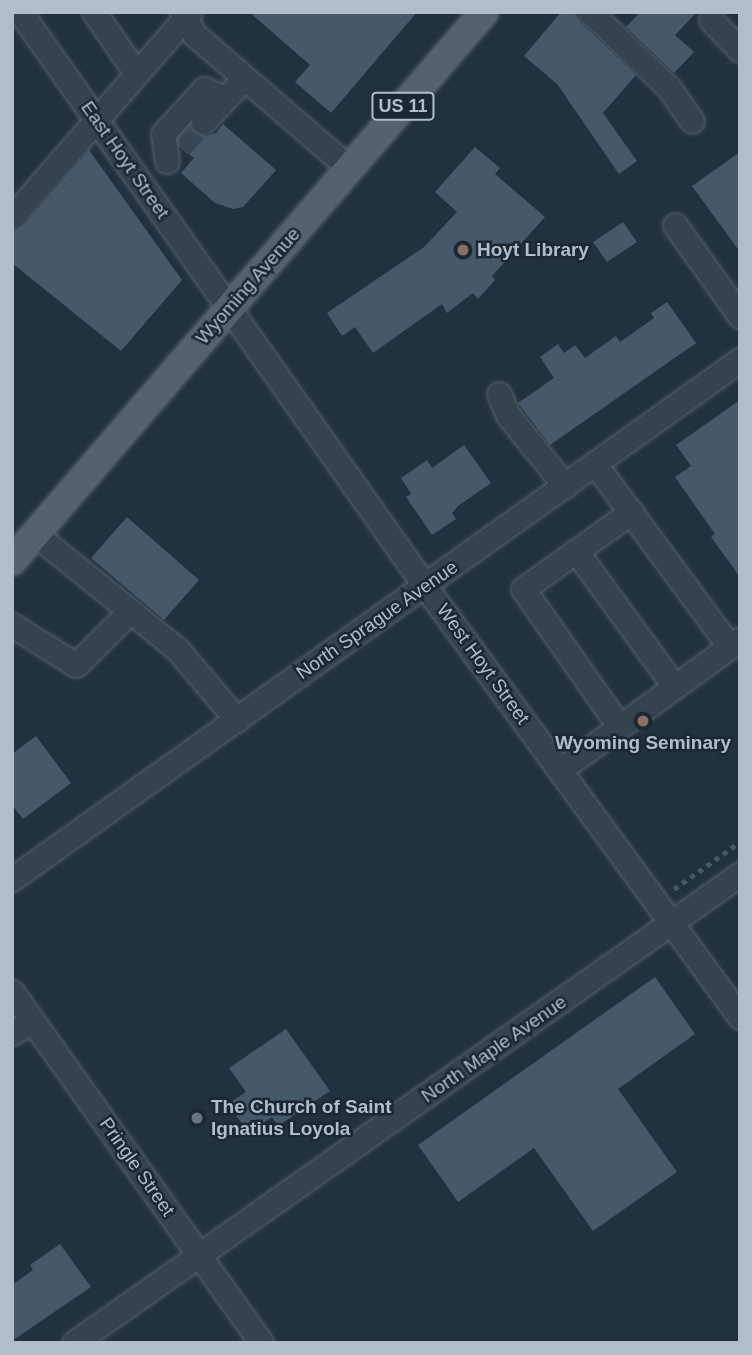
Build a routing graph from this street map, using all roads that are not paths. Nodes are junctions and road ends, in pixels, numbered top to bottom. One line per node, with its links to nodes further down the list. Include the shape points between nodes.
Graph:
1 (20, 12): 11 (street, East Hoyt Street)
2 (94, 12): 8 (street)
3 (484, 12): 14 (main road, Wyoming Avenue / US 11)
4 (186, 14): 8 (street); 9 (street, via 195,35)
5 (596, 14): 12 (street, via 669,88)
6 (711, 20): 7 (street)
7 (740, 50)
8 (136, 73): 11 (street)
9 (245, 78): 10 (street); 14 (street)
10 (225, 98): 13 (street); 15 (street, via 204,89 163,134 174,154)
11 (96, 120): 15 (street, East Hoyt Street); 16 (street)
12 (692, 121)
13 (203, 122)
14 (350, 169): 18 (main road, Wyoming Avenue / US 11)
15 (142, 186): 18 (street, East Hoyt Street)
16 (12, 217)
17 (675, 225): 19 (street)
18 (229, 308): 25 (main road, Wyoming Avenue / US 11); 28 (street, West Hoyt Street)
19 (740, 316)
20 (740, 360): 22 (street, North Sprague Avenue)
21 (499, 394): 23 (street, via 508,415)
22 (595, 464): 23 (street, North Sprague Avenue); 24 (street)
23 (565, 486): 28 (street, North Sprague Avenue)
24 (631, 512): 26 (street); 31 (street)
25 (35, 534): 27 (main road, Wyoming Avenue / US 11); 29 (street)
26 (576, 551): 32 (street); 34 (street, via 523,589)
27 (12, 561)
28 (425, 586): 33 (street, North Sprague Avenue); 35 (street, West Hoyt Street)
29 (130, 611): 30 (street, via 76,665); 33 (street, via 177,649)
30 (12, 625)
31 (734, 643): 32 (street)
32 (674, 686): 34 (street)
33 (237, 720): 37 (street, North Sprague Avenue)
34 (619, 726): 35 (street)
35 (561, 770): 38 (street, West Hoyt Street)
36 (740, 874): 38 (street, North Maple Avenue)
37 (12, 879)
38 (673, 923): 40 (street, West Hoyt Street); 43 (street, North Maple Avenue)
39 (12, 992): 41 (street, Pringle Street)
40 (740, 1017)
41 (33, 1021): 42 (street); 43 (street, Pringle Street)
42 (12, 1033)
43 (200, 1257): 44 (street, North Maple Avenue); 45 (street, Pringle Street)
44 (74, 1343)
45 (261, 1343)

